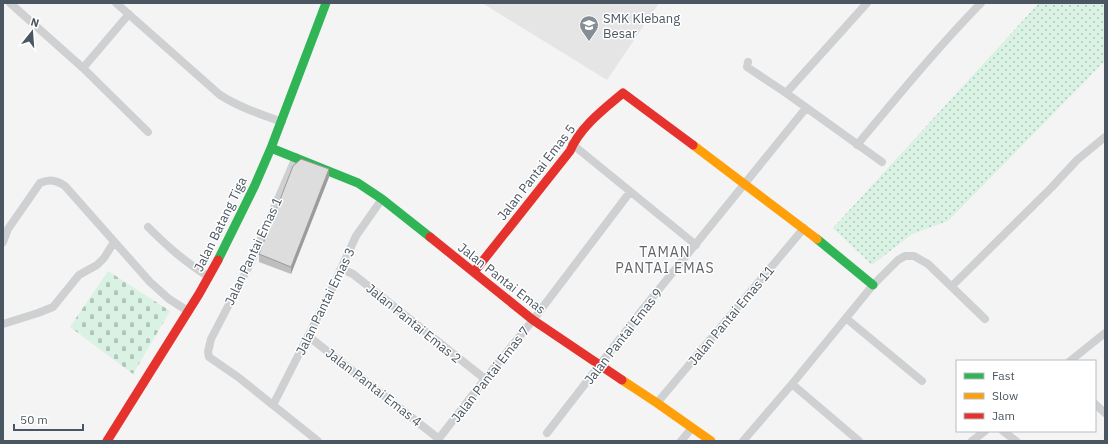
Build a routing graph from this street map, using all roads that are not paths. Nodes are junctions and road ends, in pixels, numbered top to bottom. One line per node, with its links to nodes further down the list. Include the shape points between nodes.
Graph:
1 (10, 3): 6 (street); 9 (street)
2 (116, 3): 7 (street)
3 (326, 3): 12 (street, Jalan Batang Tiga)
4 (867, 3): 10 (street)
5 (981, 3): 16 (street)
6 (3, 10)
7 (129, 14): 9 (street); 12 (street, via 220,95 250,111)
8 (748, 62): 10 (street, via 747,67)
9 (83, 68): 13 (street)
10 (786, 93): 11 (street)
11 (806, 108): 16 (street); 20 (street, Jalan Pantai Emas 9)
12 (282, 122): 17 (street, Jalan Batang Tiga)
13 (148, 132)
14 (1105, 137): 32 (street, via 1077,160)
15 (572, 144): 20 (street, Jalan Pantai Emas 5, via 602,111 623,93); 21 (street); 29 (street, Jalan Pantai Emas 5, via 570,151)
16 (858, 145): 19 (street)
17 (271, 148): 18 (street, Jalan Pantai Emas); 30 (street, Jalan Batang Tiga)
18 (296, 157): 22 (street, Jalan Pantai Emas, via 358,183); 46 (street, Jalan Pantai Emas 1, via 251,262 209,344 208,352 210,357)
19 (882, 162)
20 (744, 184): 24 (street); 27 (street, Jalan Pantai Emas 9)
21 (630, 192): 27 (street); 36 (street, Jalan Pantai Emas 7)
22 (382, 199): 28 (street, Jalan Pantai Emas 3, via 356,236); 29 (street, Jalan Pantai Emas)
23 (148, 227): 30 (street, via 184,261)
24 (804, 228): 31 (street); 45 (street, Jalan Pantai Emas 11)
25 (3, 242): 26 (street, via 8,229 40,182 48,180 57,181 65,186)
26 (114, 242): 33 (street, via 169,299); 37 (street, via 104,258 79,275 54,307)
27 (696, 245): 41 (street, Jalan Pantai Emas 9)
28 (342, 268): 39 (street, Jalan Pantai Emas 3); 42 (street, Jalan Pantai Emas 2, via 359,278)
29 (474, 272): 36 (street, Jalan Pantai Emas)
30 (209, 277): 33 (street, Jalan Batang Tiga)
31 (873, 285): 32 (street, via 898,260 905,256 914,256 928,264); 34 (street)
32 (952, 286): 35 (street)
33 (188, 310): 54 (street, Jalan Batang Tiga)
34 (847, 319): 43 (street); 44 (street)
35 (985, 319)
36 (533, 320): 41 (street, Jalan Pantai Emas); 42 (street, Jalan Pantai Emas 7)
37 (3, 324)
38 (1105, 333): 40 (street)
39 (308, 336): 46 (street, Jalan Pantai Emas 3); 53 (street, Jalan Pantai Emas 4)
40 (1071, 360)
41 (598, 365): 45 (street, Jalan Pantai Emas); 52 (street, Jalan Pantai Emas 9)
42 (484, 379): 53 (street, Jalan Pantai Emas 7)
43 (922, 380)
44 (792, 384): 58 (street); 59 (street)
45 (657, 402): 49 (street, Jalan Pantai Emas)
46 (273, 405): 55 (street)
47 (1096, 405): 48 (street)
48 (1105, 413)
49 (692, 428): 56 (street); 57 (street, Jalan Pantai Emas)
50 (984, 432): 60 (street)
51 (1004, 432): 61 (street)
52 (547, 433)
53 (438, 440)
54 (107, 441)
55 (318, 441)
56 (682, 441)
57 (711, 441)
58 (743, 441)
59 (859, 441)
60 (972, 441)
61 (1016, 441)

